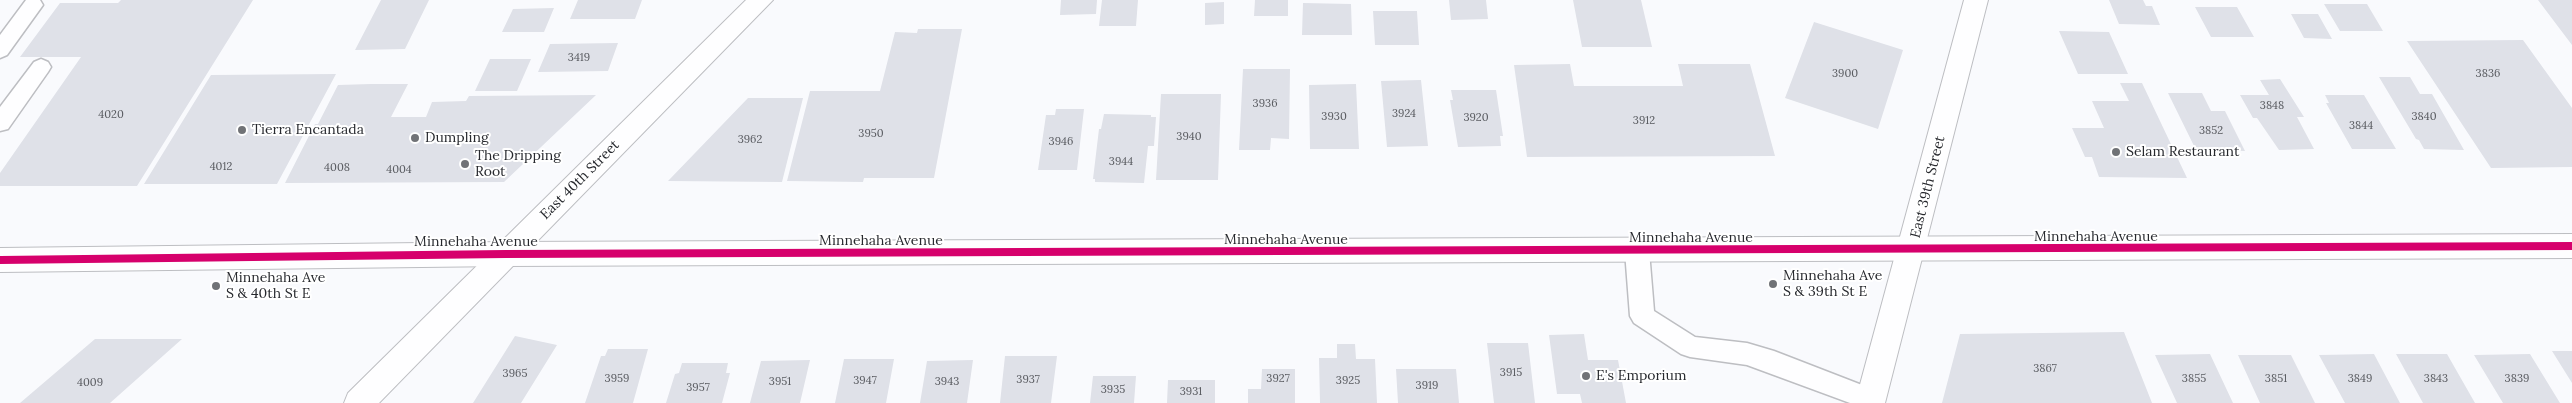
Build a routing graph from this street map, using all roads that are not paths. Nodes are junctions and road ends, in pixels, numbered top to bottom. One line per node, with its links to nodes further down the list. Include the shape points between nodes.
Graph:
1 (761, 0): 10 (main road, East 40th Street)
2 (1976, 0): 8 (main road, East 39th Street)
3 (33, 4): 4 (lane)
4 (0, 50)
5 (41, 67): 6 (lane)
6 (0, 123)
7 (2572, 246): 8 (main road, Minnehaha Avenue)
8 (1912, 250): 9 (main road, Minnehaha Avenue); 12 (main road, East 39th Street)
9 (1636, 251): 10 (main road, Minnehaha Avenue); 12 (lane, via 1642,316 1682,342 1690,347 1747,354 1774,362)
10 (506, 254): 11 (main road, Minnehaha Avenue); 13 (main road, East 40th Street)
11 (0, 260)
12 (1870, 402)
13 (359, 403)

